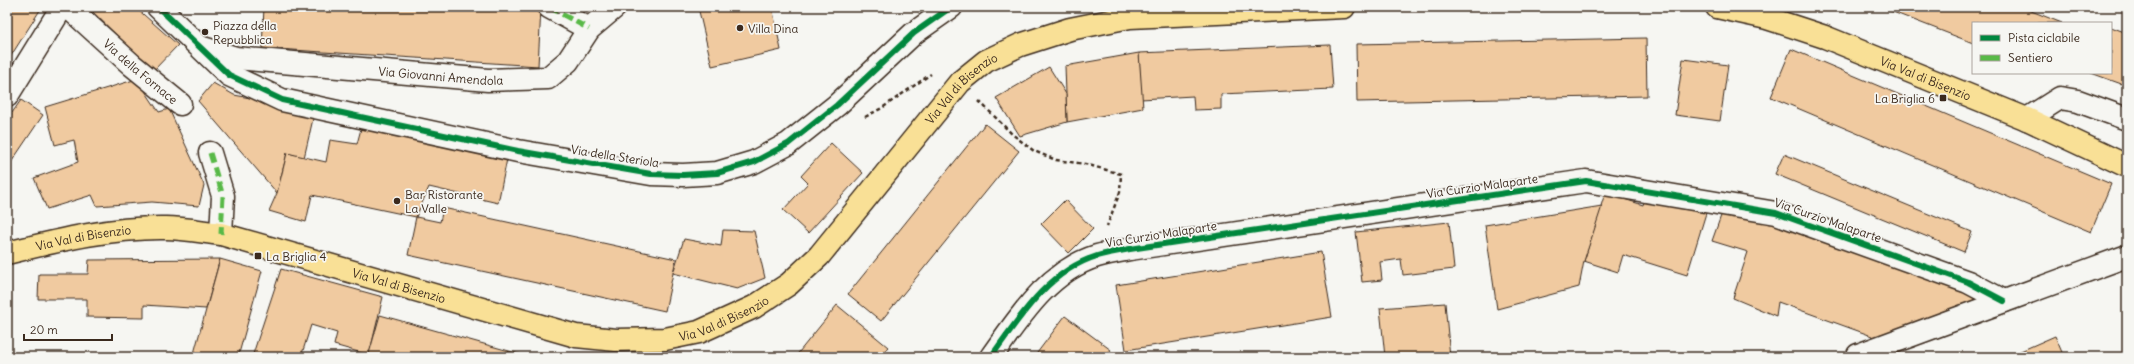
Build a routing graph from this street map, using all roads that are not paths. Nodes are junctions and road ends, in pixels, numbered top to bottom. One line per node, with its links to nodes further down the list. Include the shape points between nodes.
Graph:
1 (62, 7): 11 (street)
2 (68, 7): 12 (street, Via della Fornace)
3 (549, 7): 9 (street)
4 (615, 7): 9 (street, Via Giovanni Amendola)
5 (951, 7): 10 (street, Via della Steriola, via 914,33 838,105 788,144 754,162 717,173 683,176 651,174 518,151 282,100)
6 (1344, 7): 17 (main road, Via Val di Bisenzio, via 1130,16 1070,29 1020,45 986,60 960,82 819,256 789,284 754,307 699,332 666,339 616,340 576,336)
7 (1718, 7): 14 (main road, Via Val di Bisenzio, via 1767,18 1825,37)
8 (168, 11): 10 (street, via 200,47)
9 (589, 29): 10 (street, Via Giovanni Amendola, via 568,61 548,78 488,80)
10 (233, 66)
11 (7, 96)
12 (180, 104)
13 (2127, 119): 14 (street, via 2078,101 2060,98)
14 (2027, 120): 16 (main road, Via Val di Bisenzio)
15 (210, 153): 17 (street, via 223,196)
16 (2127, 166)
17 (220, 234): 18 (main road, Via Val di Bisenzio, via 167,228 138,229 82,234)
18 (7, 253)
19 (2127, 256): 20 (street)
20 (2004, 301): 21 (street); 22 (street, Via Curzio Malaparte, via 1968,282 1776,213 1586,181 1137,247 1096,256 1065,271 1042,290)
21 (1858, 355)
22 (991, 357)

